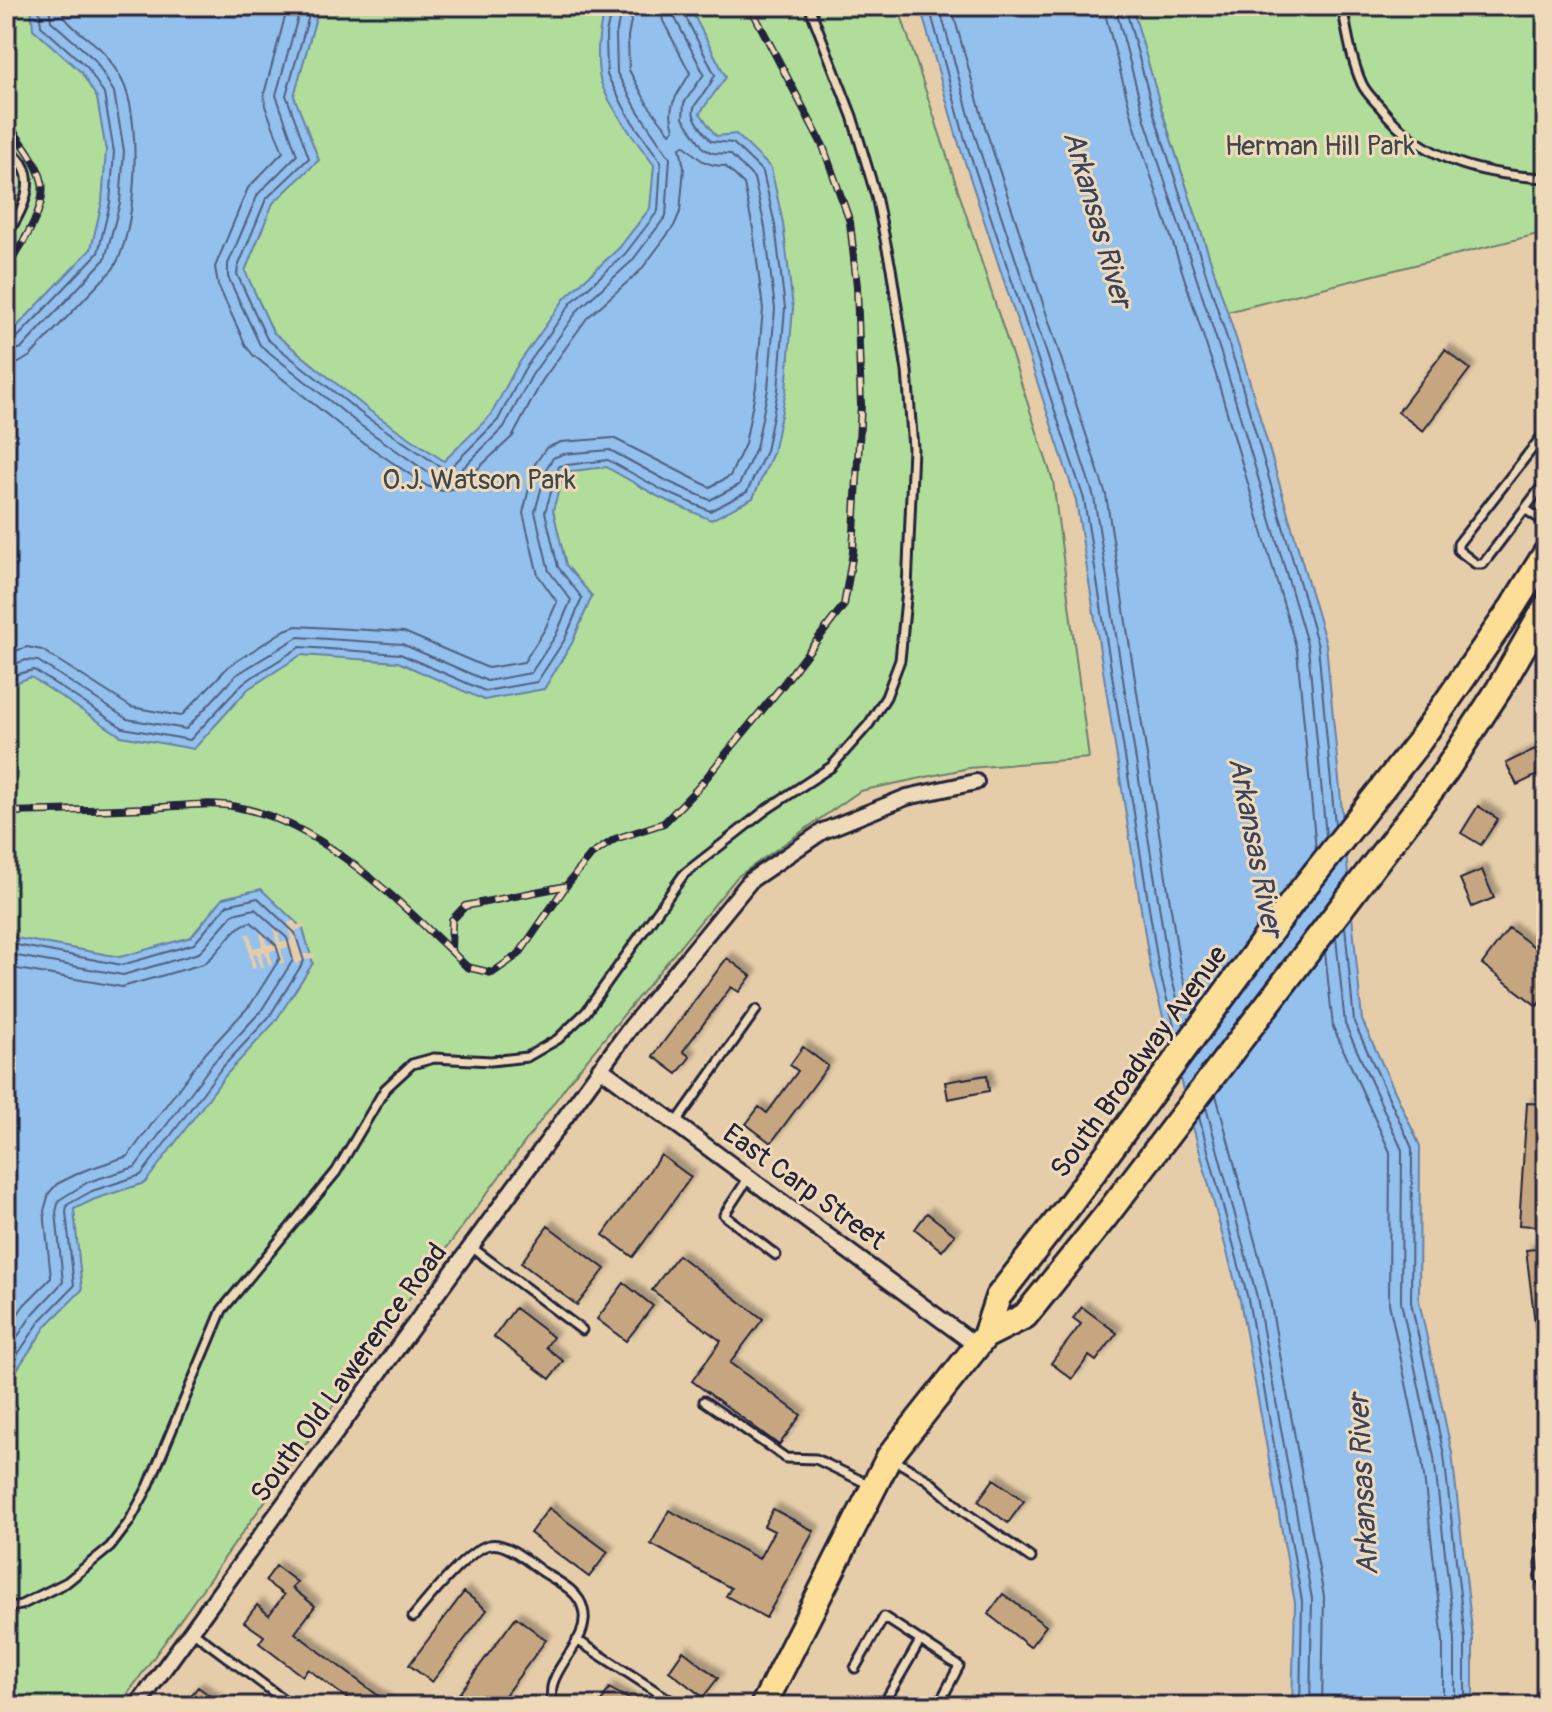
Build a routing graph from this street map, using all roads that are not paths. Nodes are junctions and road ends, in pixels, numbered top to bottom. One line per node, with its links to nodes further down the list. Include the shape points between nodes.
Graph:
1 (809, 6): 27 (lane, via 876,196 907,371 913,448 907,589 900,660 886,697 831,767 684,874 586,1012 558,1039 527,1057 434,1058 412,1064 385,1089 336,1172 222,1310 129,1522 110,1547 67,1582)
2 (1342, 6): 4 (lane, via 1362,86 1415,142 1465,165)
3 (6, 148): 5 (lane, via 22,163 27,195)
4 (1546, 178)
5 (6, 235)
6 (1546, 431): 8 (lane, via 1458,550 1483,564)
7 (1546, 481): 8 (lane)
8 (1525, 509): 9 (lane)
9 (1546, 523)
10 (1545, 556): 20 (main road, South Broadway Avenue, via 1418,743 1293,901 998,1297)
11 (1546, 607): 20 (main road, South Broadway Avenue, via 1445,772 1105,1217 1025,1316)
12 (976, 782): 14 (street, South Old Lawerence Road, via 907,797 823,831 751,880)
13 (756, 1010): 15 (lane)
14 (600, 1068): 15 (street, East Carp Street); 17 (street, South Old Lawerence Road)
15 (676, 1123): 16 (street, East Carp Street)
16 (749, 1177): 18 (lane, via 724,1215); 20 (street, East Carp Street)
17 (470, 1246): 19 (lane); 30 (street, South Old Lawerence Road)
18 (776, 1255)
19 (582, 1330)
20 (981, 1341): 22 (main road, South Broadway Avenue)
21 (704, 1401): 23 (lane, via 786,1458 816,1459)
22 (889, 1457): 23 (main road, South Broadway Avenue); 25 (lane)
23 (874, 1487): 35 (main road, South Broadway Avenue)
24 (1540, 1516): 26 (lane)
25 (1031, 1558)
26 (1545, 1576): 29 (lane)
27 (6, 1608)
28 (413, 1617): 31 (lane, via 473,1554 489,1545 505,1547 578,1597 584,1610)
29 (1546, 1618)
30 (192, 1631): 36 (street, South Old Lawerence Road); 37 (lane)
31 (577, 1640): 38 (lane, via 552,1686); 39 (lane)
32 (920, 1641): 33 (lane, via 884,1617); 34 (lane); 40 (lane, via 959,1666)
33 (855, 1668)
34 (884, 1703)
35 (769, 1704)
36 (137, 1706)
37 (292, 1706)
38 (551, 1706)
39 (679, 1706)
40 (938, 1706)

